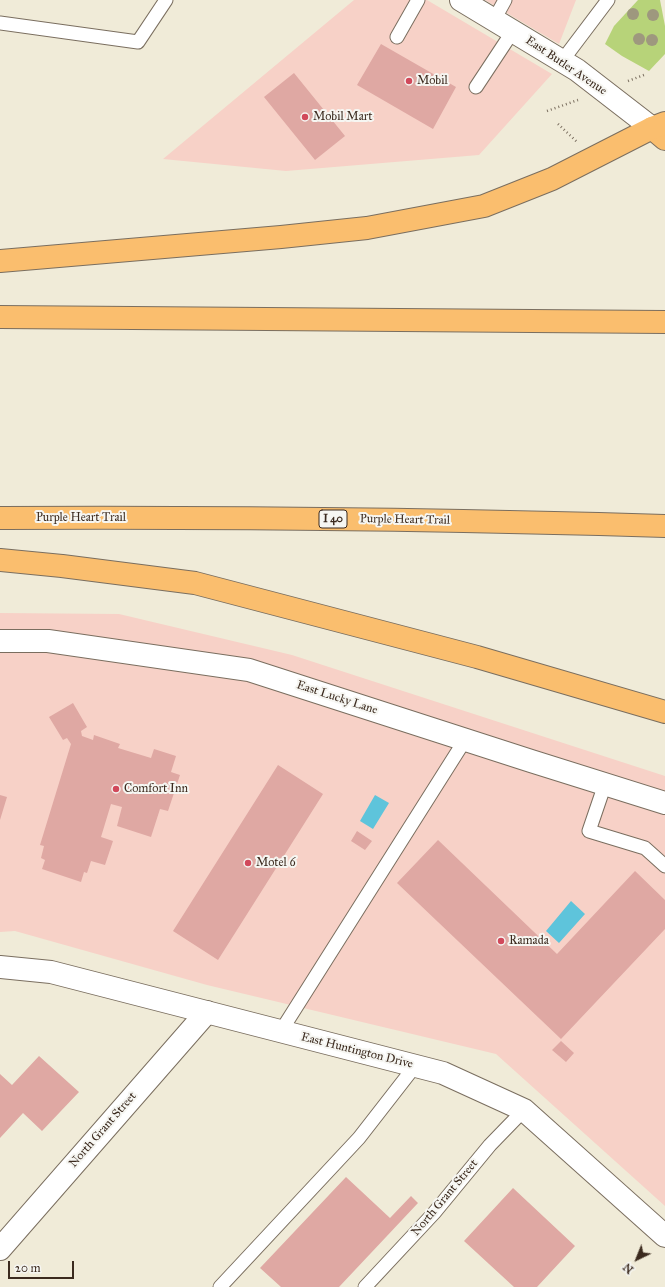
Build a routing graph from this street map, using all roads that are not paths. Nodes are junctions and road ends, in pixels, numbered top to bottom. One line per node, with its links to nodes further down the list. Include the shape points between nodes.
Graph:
1 (166, 0): 7 (lane, via 138,42)
2 (418, 0): 9 (lane)
3 (461, 0): 6 (street, East Butler Avenue)
4 (505, 0): 6 (lane)
5 (608, 0): 10 (lane)
6 (494, 20): 8 (street, East Butler Avenue)
7 (0, 23)
8 (512, 31): 10 (street, East Butler Avenue); 11 (lane)
9 (397, 37)
10 (562, 61): 12 (street, East Butler Avenue)
11 (476, 87)
12 (661, 130): 13 (highway, via 552,179 484,206 368,228)
13 (0, 261)
14 (0, 317): 15 (highway)
15 (665, 322)
16 (0, 518): 17 (highway, Purple Heart Trail / I 40, via 176,517)
17 (665, 526)
18 (0, 560): 20 (highway, via 195,583 477,657)
19 (1, 644): 21 (street, East Lucky Lane, via 48,641 250,670)
20 (665, 712)
21 (465, 740): 22 (street, East Lucky Lane); 27 (lane)
22 (605, 784): 23 (street, East Lucky Lane); 24 (lane, via 589,831 645,848)
23 (665, 802)
24 (665, 866)
25 (0, 967): 26 (street, East Huntington Drive, via 50,972)
26 (206, 1012): 27 (street, East Huntington Drive); 31 (street, North Grant Street)
27 (281, 1031): 28 (street, East Huntington Drive)
28 (415, 1066): 29 (street, East Huntington Drive, via 443,1073); 32 (lane, via 358,1138)
29 (524, 1110): 30 (street, East Huntington Drive); 33 (lane, North Grant Street)
30 (665, 1236)
31 (0, 1249)
32 (220, 1287)
33 (365, 1287)

